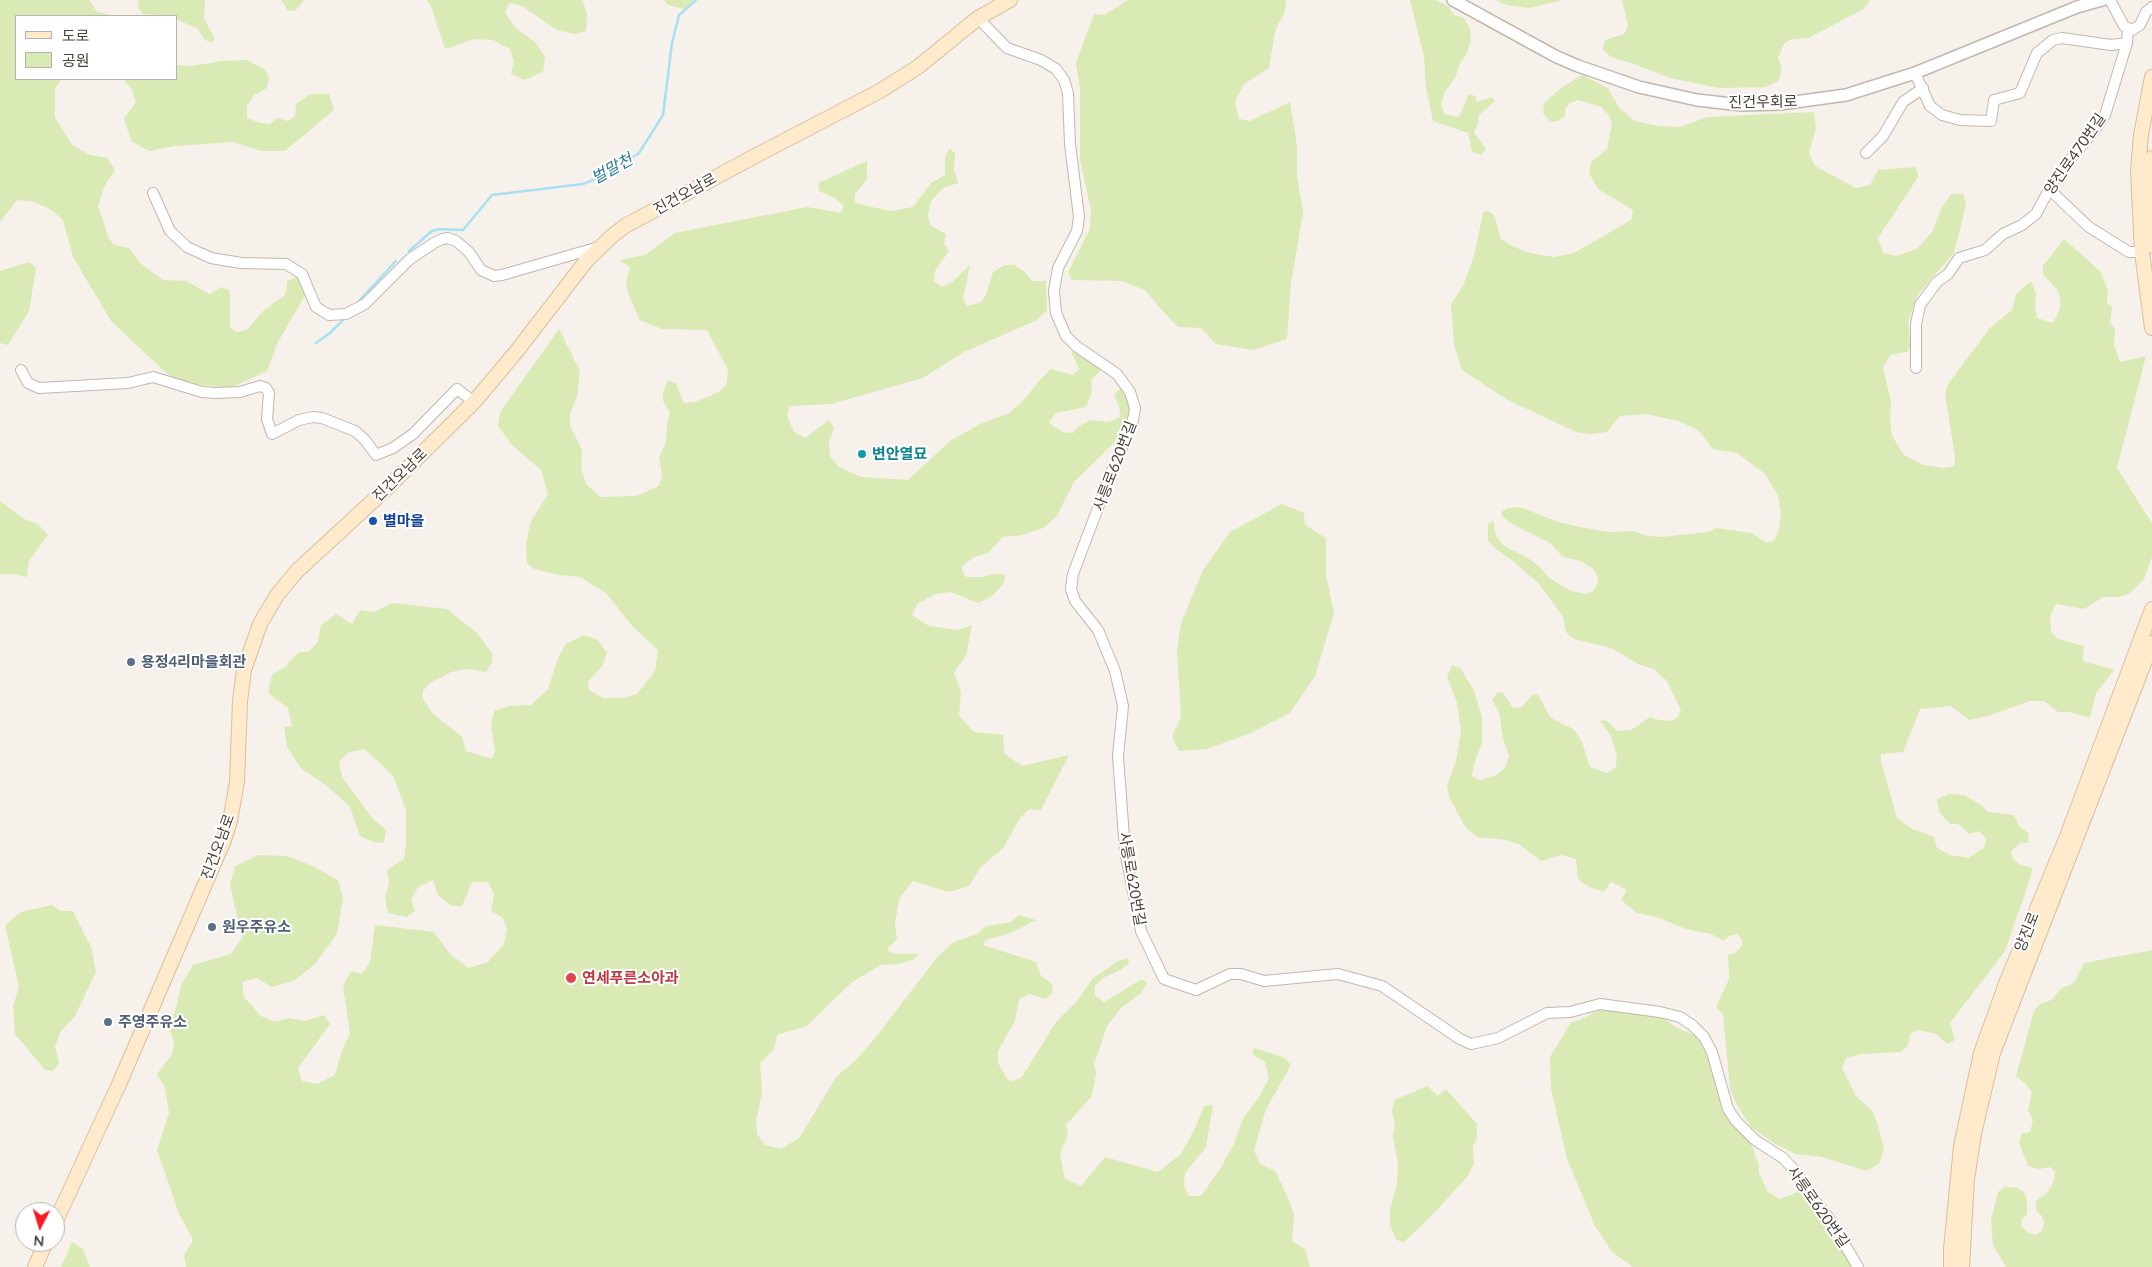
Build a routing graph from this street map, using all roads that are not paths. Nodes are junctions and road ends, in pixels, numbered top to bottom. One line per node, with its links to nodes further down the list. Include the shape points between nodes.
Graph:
1 (1010, 0): 8 (main road, 진건오남로)
2 (1453, 0): 11 (street, 진건우회로, via 1578,66 1639,87 1697,100 1741,105 1780,104 1846,95)
3 (2088, 0): 7 (street, 진건우회로)
4 (2102, 0): 7 (street, 진건우회로)
5 (2110, 0): 9 (street)
6 (2152, 6): 9 (street, via 2140,25 2132,30)
7 (2077, 7): 11 (street, 진건우회로)
8 (978, 18): 18 (main road, 진건오남로, via 899,80 625,226); 29 (street, 사릉로620번길, via 1007,48 1041,60 1056,69 1064,80 1068,93 1070,144 1079,217 1077,231 1058,268 1054,291 1056,313 1066,336 1117,374 1130,392 1135,408 1132,425 1113,468 1070,589 1075,601 1098,630 1115,671 1122,706 1118,756 1125,851 1141,931 1164,979 1196,990 1230,974 1264,981 1338,974 1382,986 1471,1044 1506,1035 1547,1013 1570,1012 1600,1004 1680,1017 1692,1025 1708,1044 1728,1109 1736,1121 1755,1140 1783,1158 1796,1173 1829,1218)
9 (2128, 28): 10 (street, 양진로470번길)
10 (2127, 43): 13 (street, via 2110,45 2062,38 2053,40 2037,53 2020,93 1994,100 1991,121 1960,120 1942,115 1930,106); 16 (street, 양진로470번길, via 2105,115)
11 (1916, 73): 13 (street)
12 (2152, 77): 19 (main road, via 2140,135 2138,170)
13 (1924, 88): 14 (street, via 1903,102 1883,136)
14 (1866, 153)
15 (2152, 158): 19 (main road)
16 (2049, 189): 19 (street, via 2089,226 2129,252); 21 (street, 양진로470번길, via 2036,214 1984,250 1959,258 1948,274 1937,282 1920,305 1916,324)
17 (152, 193): 18 (street, via 170,230 186,247 211,258 252,265 286,264 302,274 316,306 329,315 346,314 365,304 410,259 442,239 456,241 469,252 481,270 494,276)
18 (599, 247): 23 (main road, 진건오남로)
19 (2147, 249): 20 (main road)
20 (2152, 328)
21 (1916, 368)
22 (21, 370): 23 (street, via 28,383 39,388 128,383 153,377 202,392 221,394 260,386 269,393 267,419 272,434 298,420 322,418 355,432 376,455 413,434 457,389)
23 (474, 402): 26 (main road, 진건오남로, via 297,572 277,595 260,624 244,670 237,782 224,840 124,1074)
24 (2152, 609): 30 (main road, 양진로, via 1981,1053 1961,1146)
25 (2152, 643): 31 (main road, 양진로, via 1993,1053 1967,1180)
26 (65, 1202)
27 (41, 1252): 28 (main road)
28 (34, 1267)
29 (1858, 1267)
30 (1951, 1267)
31 (1962, 1267)

